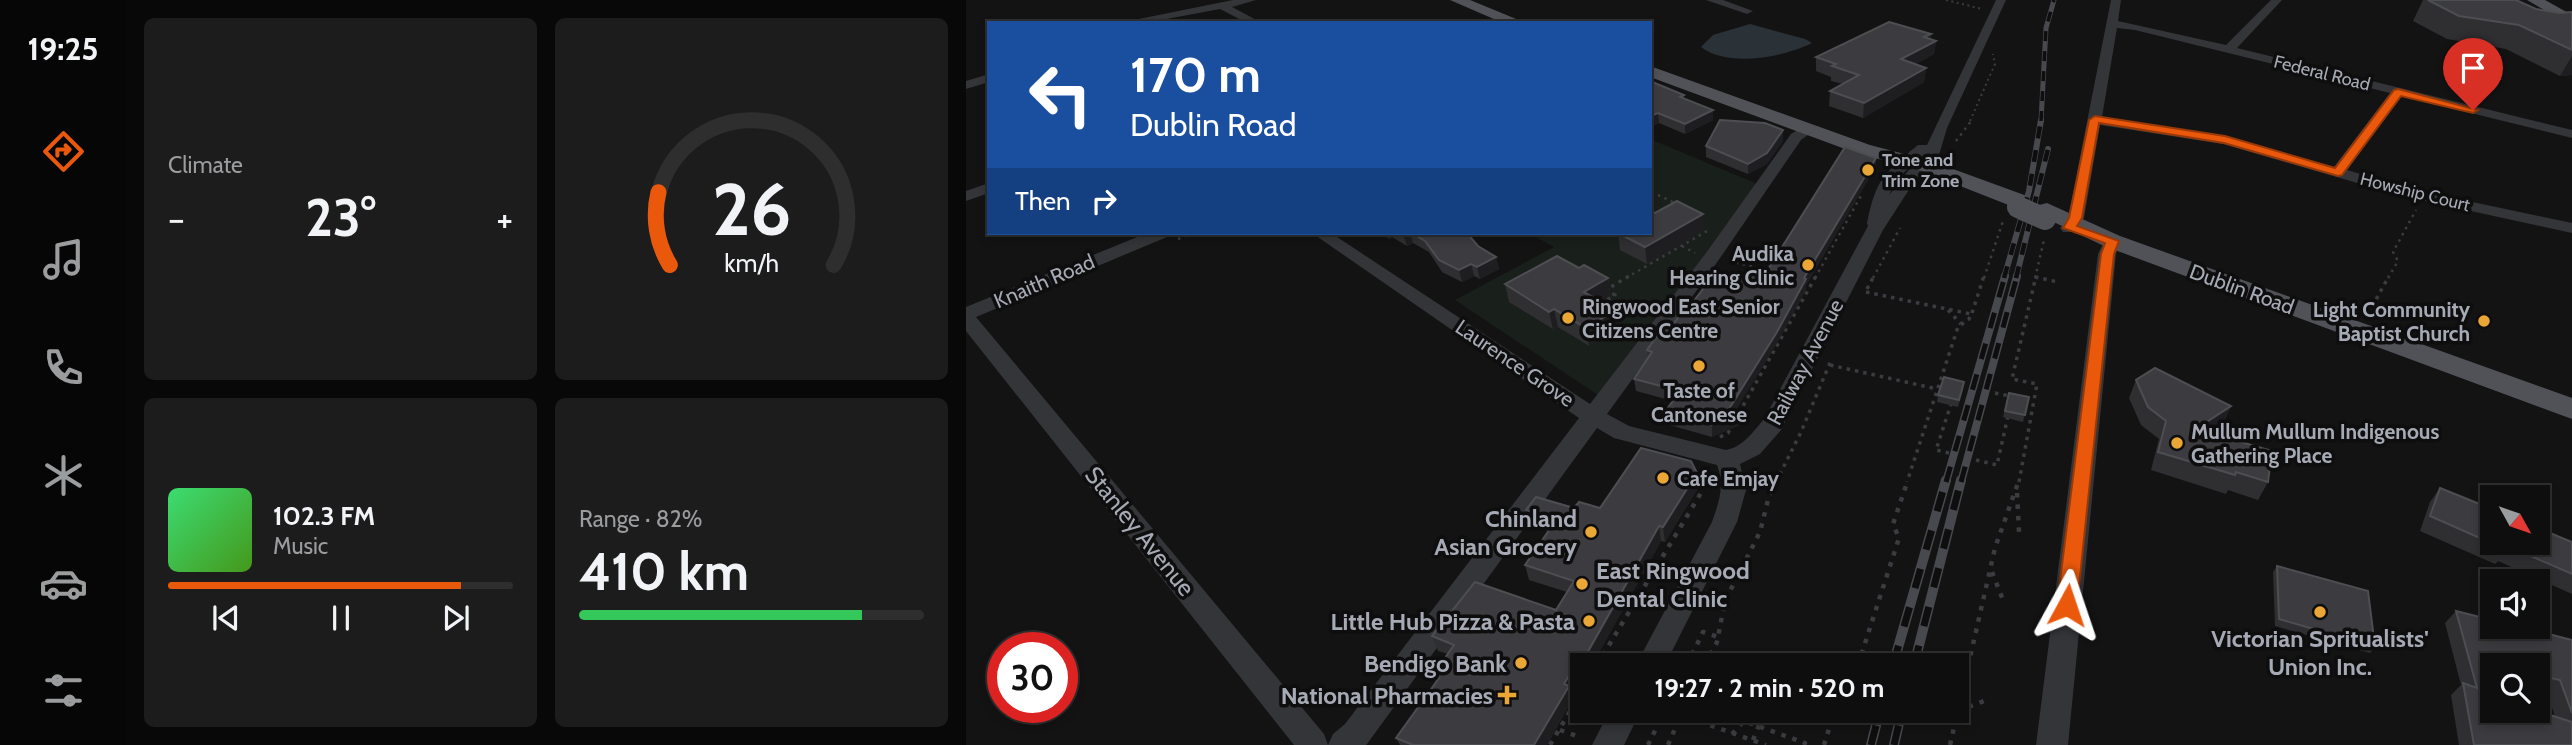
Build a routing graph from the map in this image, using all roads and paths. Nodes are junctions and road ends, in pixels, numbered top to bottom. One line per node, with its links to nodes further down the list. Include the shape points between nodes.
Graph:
1 (1251, 0): 9 (street)
2 (1711, 0): 11 (street)
3 (1946, 0): 10 (path)
4 (2001, 0): 25 (street, Railway Avenue, via 1939,132)
5 (2116, 0): 16 (street)
6 (2277, 0): 17 (street)
7 (2534, 0): 12 (main road)
8 (1467, 1): 15 (main road)
9 (1220, 5): 13 (street); 14 (street)
10 (1984, 10)
11 (1747, 11)
12 (2572, 20)
13 (1136, 21)
14 (1252, 21)
15 (1513, 21)
16 (2112, 24): 17 (street, Federal Road); 22 (street)
17 (2228, 50): 21 (street, Federal Road)
18 (1652, 72): 23 (main road, Dublin Road)
19 (987, 79): 20 (street)
20 (966, 85)
21 (2398, 92): 24 (street, Federal Road); 26 (street)
22 (2095, 120): 26 (street, Howship Court, via 2225,139); 34 (street)
23 (1809, 129): 25 (main road, Dublin Road); 41 (street, via 1796,137)
24 (2572, 134)
25 (1912, 165): 33 (main road, Dublin Road); 67 (street, Railway Avenue, via 1773,424 1752,449)
26 (2338, 172): 31 (street, Howship Court)
27 (987, 189): 30 (street)
28 (1862, 194): 46 (path)
29 (1658, 195): 32 (path)
30 (966, 196)
31 (2424, 196): 36 (street, Howship Court); 54 (path, via 2393,252 2398,261)
32 (1680, 205)
33 (2014, 207): 34 (main road, Dublin Road, bridge); 51 (path)
34 (2056, 221): 39 (main road, Dublin Road); 43 (path)
35 (1902, 223): 47 (path)
36 (2572, 229)
37 (1156, 235): 52 (street, Knaith Road)
38 (1323, 235): 66 (street, Laurence Grove)
39 (2111, 241): 63 (main road, Dublin Road); 107 (street)
40 (1682, 246): 41 (path, via 1701,256); 41 (path, via 1707,231); 49 (path, via 1606,290 1615,295)
41 (1717, 250): 42 (path); 56 (street)
42 (1777, 276)
43 (2035, 277): 44 (path); 65 (path, via 2012,379 2037,384)
44 (2058, 282)
45 (1801, 284): 46 (path)
46 (1810, 286): 67 (path)
47 (1866, 292): 48 (path); 50 (path)
48 (1861, 299)
49 (1591, 309)
50 (1947, 309): 51 (path); 55 (path)
51 (1971, 314): 55 (path)
52 (966, 316): 97 (street, Stanley Avenue)
53 (1603, 316): 56 (path)
54 (2365, 319)
55 (1961, 324): 59 (path)
56 (1648, 342): 66 (street)
57 (1833, 357): 58 (path)
58 (1830, 365): 59 (path); 75 (path, via 1769,496 1760,532 1725,601)
59 (1937, 389): 60 (path); 80 (path, via 1893,524 1899,538)
60 (1943, 391)
61 (1995, 393): 69 (path, via 2013,397 1997,465)
62 (1954, 394): 68 (path, via 1936,450)
63 (2572, 409)
64 (2024, 410): 65 (path)
65 (2032, 412): 71 (path)
66 (1592, 416): 67 (street, Laurence Grove, via 1622,432); 98 (street)
67 (1721, 449): 77 (street, via 1735,483 1733,499)
68 (1949, 453)
69 (1976, 460)
70 (1699, 465): 76 (path, via 1694,472 1704,488)
71 (2017, 491): 72 (path); 73 (path)
72 (2019, 532)
73 (1991, 570): 74 (path); 81 (path)
74 (2003, 600)
75 (1718, 637): 78 (path, via 1703,632); 79 (path)
76 (1604, 653)
77 (1656, 653)
78 (1693, 653)
79 (1711, 653)
80 (1862, 653)
81 (1969, 663)
82 (1984, 701): 83 (path)
83 (1969, 706)
84 (1570, 712): 93 (path)
85 (1619, 723): 100 (street)
86 (1659, 723): 101 (path)
87 (1677, 723): 102 (path)
88 (1705, 723): 94 (path)
89 (1759, 723): 92 (path)
90 (1831, 723): 105 (path)
91 (1955, 723): 106 (path)
92 (1758, 726): 94 (path, via 1744,721); 96 (path); 104 (path)
93 (1560, 730): 95 (path); 99 (path)
94 (1732, 734): 96 (path)
95 (1577, 736)
96 (1753, 740): 103 (path)
97 (1313, 745)
98 (1344, 745)
99 (1550, 745)
100 (1608, 745)
101 (1648, 745)
102 (1668, 745)
103 (1766, 745)
104 (1804, 745)
105 (1824, 745)
106 (1950, 745)
107 (2052, 745)

